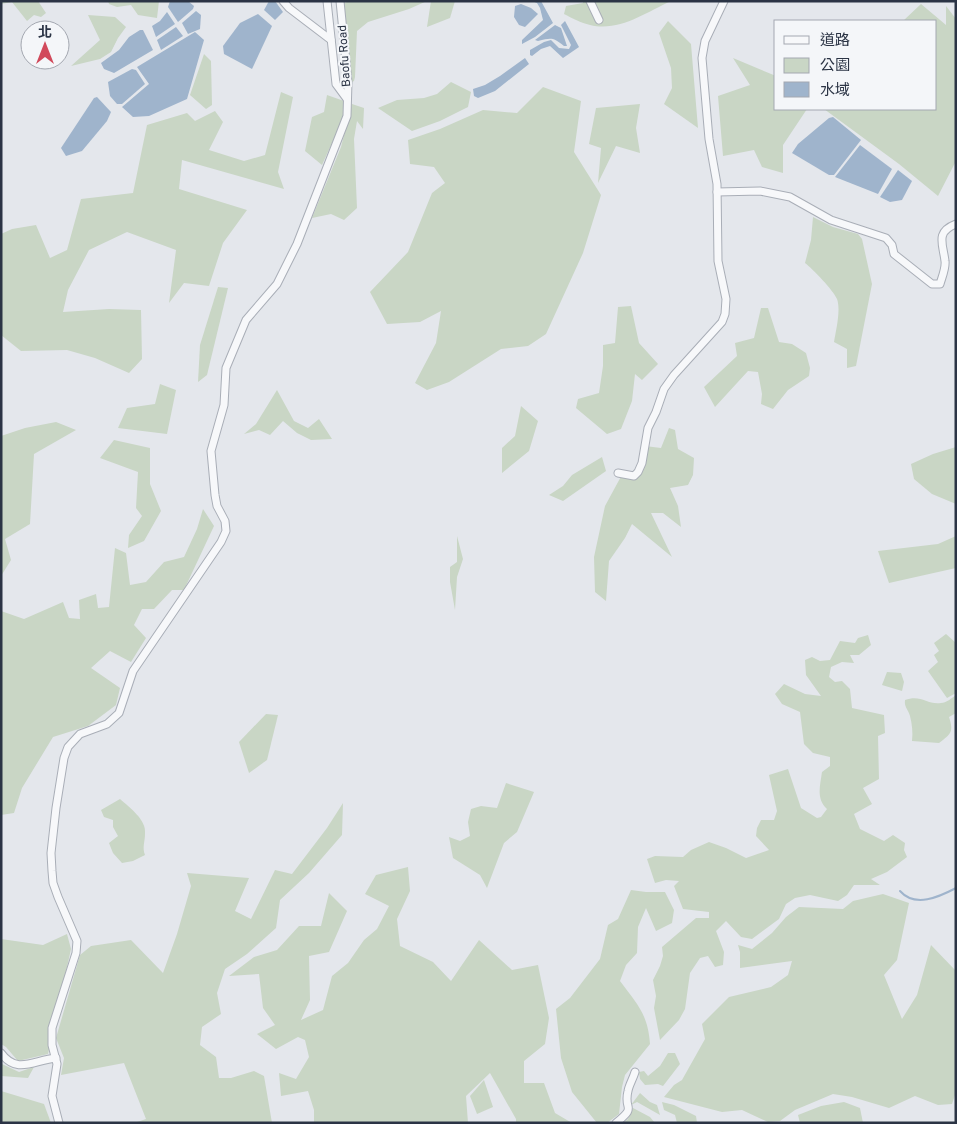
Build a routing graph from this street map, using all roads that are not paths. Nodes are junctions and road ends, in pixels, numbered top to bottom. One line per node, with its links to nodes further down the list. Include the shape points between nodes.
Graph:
1 (283, 1): 7 (street)
2 (327, 1): 7 (street, Baofu Road)
3 (340, 1): 8 (street, Baofu Road)
4 (590, 1): 6 (street)
5 (724, 1): 9 (street, via 705,41 702,58)
6 (598, 20)
7 (331, 40): 8 (street, Baofu Road, via 336,84)
8 (347, 99): 13 (street, via 348,116 297,244 277,284 246,320 226,368 224,405 211,451 217,506 226,531 133,672 119,714 107,724 80,734 68,747 64,758 56,808 52,871 53,883 77,941 52,1028)
9 (717, 192): 10 (street, via 760,191 790,197 831,220 886,238 894,254 932,284 940,284 943,275 942,235); 11 (street, via 718,261 726,299 724,319 664,389 648,428 638,472 634,476)
10 (956, 224)
11 (618, 472)
12 (1, 1053): 13 (street, via 19,1066)
13 (56, 1058): 15 (street, via 52,1096)
14 (635, 1072): 16 (street, via 628,1088 630,1107)
15 (59, 1123)
16 (616, 1123)

